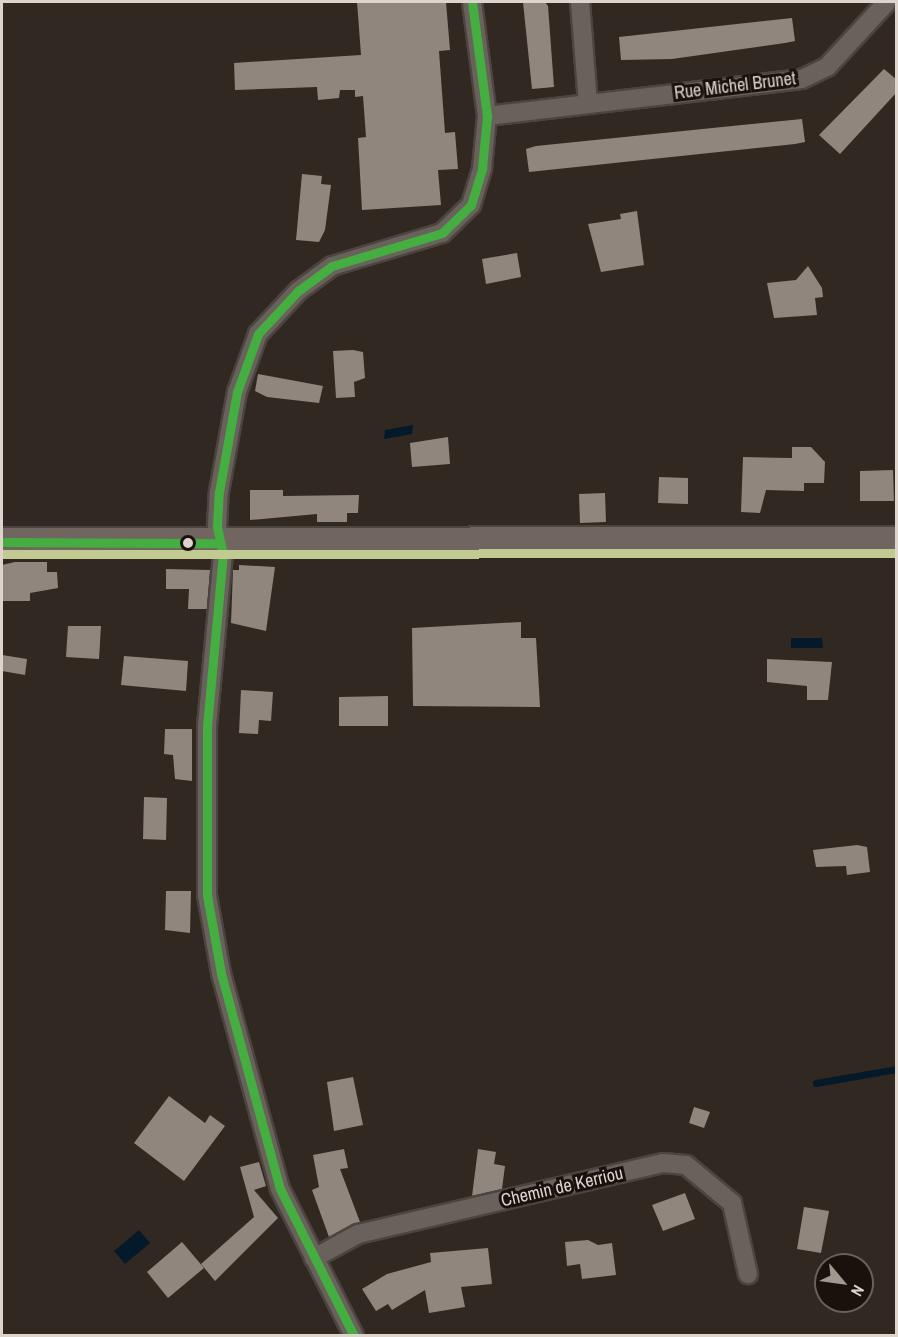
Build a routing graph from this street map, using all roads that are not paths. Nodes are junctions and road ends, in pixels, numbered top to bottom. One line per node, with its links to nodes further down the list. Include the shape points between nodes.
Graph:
1 (472, 2): 5 (street)
2 (580, 2): 4 (street)
3 (887, 2): 4 (street, Rue Michel Brunet, via 827,67 802,79)
4 (588, 104): 5 (street, Rue Michel Brunet)
5 (487, 117): 8 (street, via 482,168 471,205 442,233 332,266 298,291 258,334 237,392 219,492)
6 (897, 541): 8 (main road)
7 (2, 542): 8 (main road)
8 (220, 543): 9 (street, via 223,555 207,726 207,895 221,973 280,1189)
9 (314, 1258): 10 (street, Chemin de Kerriou, via 358,1234 663,1163 686,1165 732,1203); 11 (street)
10 (748, 1274)
11 (354, 1335)

